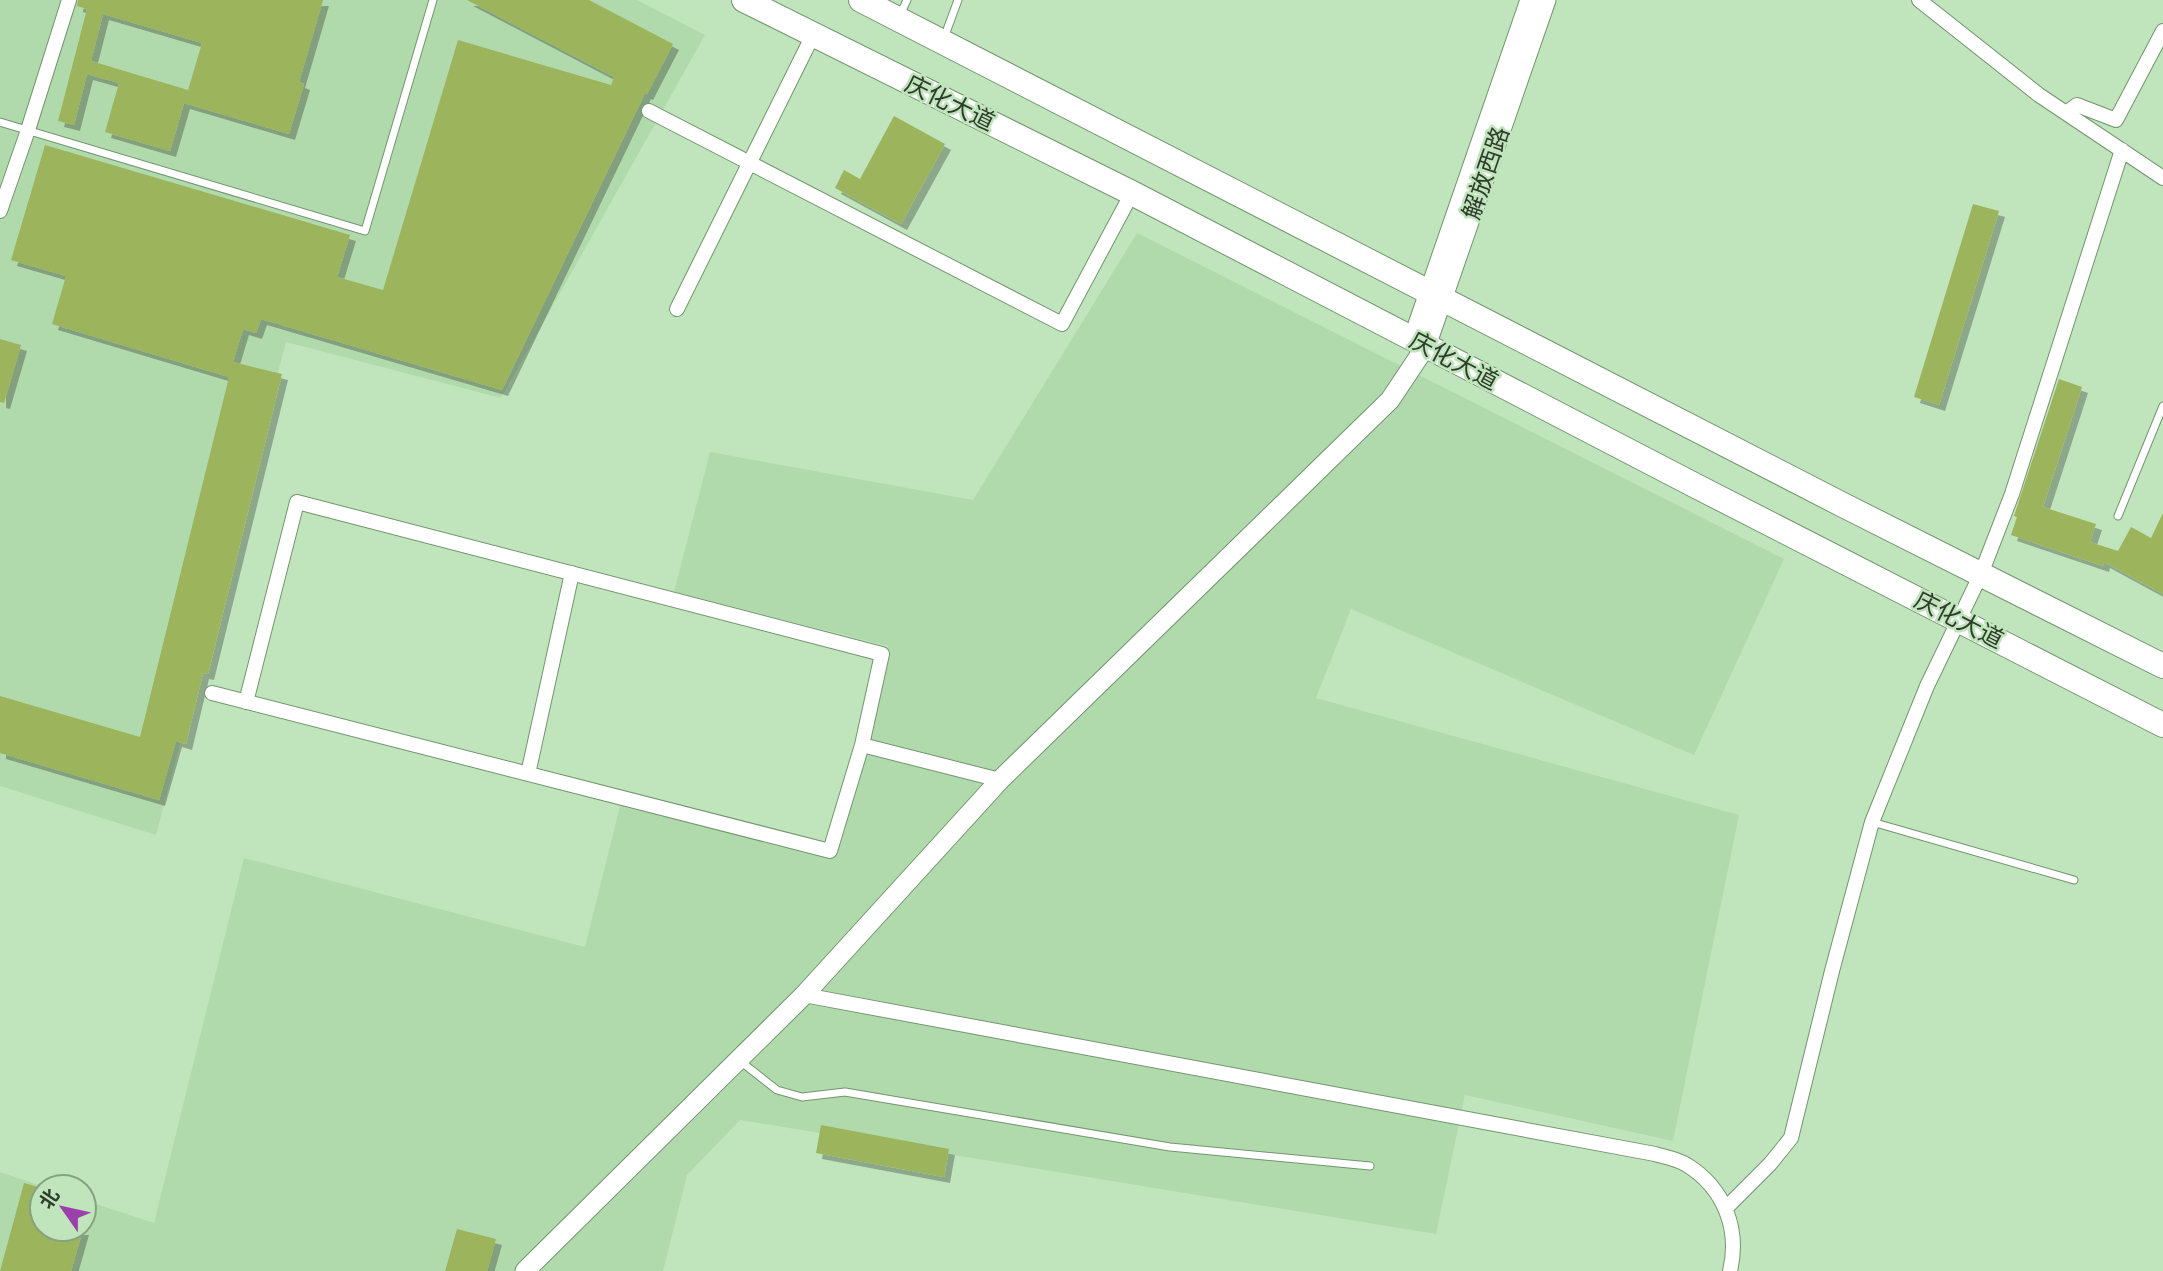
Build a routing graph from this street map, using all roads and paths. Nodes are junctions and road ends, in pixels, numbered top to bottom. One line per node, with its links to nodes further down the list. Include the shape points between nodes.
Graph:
1 (69, 0): 16 (street)
2 (433, 0): 16 (lane, via 365,231)
3 (744, 0): 11 (highway, 庆化大道)
4 (861, 0): 9 (highway, 庆化大道)
5 (958, 0): 12 (lane)
6 (1530, 0): 23 (street, 解放西路)
7 (1546, 0): 23 (street, 解放西路)
8 (1919, 0): 14 (street, via 2003,67)
9 (902, 10): 12 (highway, 庆化大道)
10 (2163, 32): 14 (street, via 2116,120 2077,106)
11 (813, 36): 18 (street); 21 (highway, 庆化大道)
12 (942, 42): 23 (highway, 庆化大道)
13 (649, 111): 18 (street)
14 (2070, 111): 17 (street); 19 (street)
15 (0, 122): 16 (lane)
16 (29, 130): 22 (street)
17 (2122, 150): 20 (street); 29 (street, via 2012,494)
18 (751, 163): 21 (street, via 1062,324); 24 (street)
19 (2163, 167)
20 (2163, 178)
21 (1132, 193): 25 (highway, 庆化大道)
22 (0, 211)
23 (1436, 295): 25 (street, 解放西路); 29 (highway, 庆化大道)
24 (677, 309)
25 (1419, 343): 30 (highway, 庆化大道); 37 (street, 解放西路, via 1390,400)
26 (2163, 406): 27 (lane)
27 (2118, 516)
28 (572, 573): 33 (street, via 297,502); 35 (street, via 882,654); 36 (street)
29 (1981, 574): 30 (street); 31 (highway, 庆化大道)
30 (1959, 621): 34 (highway, 庆化大道); 38 (street, via 1927,686)
31 (2163, 666)
32 (212, 693): 33 (street)
33 (246, 702): 36 (street)
34 (2163, 725)
35 (862, 745): 36 (street, via 830,851); 37 (street)
36 (528, 774)
37 (1000, 780): 40 (street, 解放西路)
38 (1872, 822): 39 (lane); 43 (street, via 1791,1138)
39 (2074, 880)
40 (804, 995): 41 (street, 解放西路); 43 (street, via 1655,1154 1685,1163 1709,1182)
41 (739, 1061): 42 (lane, via 778,1090 802,1097 845,1092 1170,1147); 44 (street, 解放西路)
42 (1370, 1166)
43 (1726, 1208): 45 (street, via 1734,1238)
44 (525, 1271)
45 (1731, 1271)

